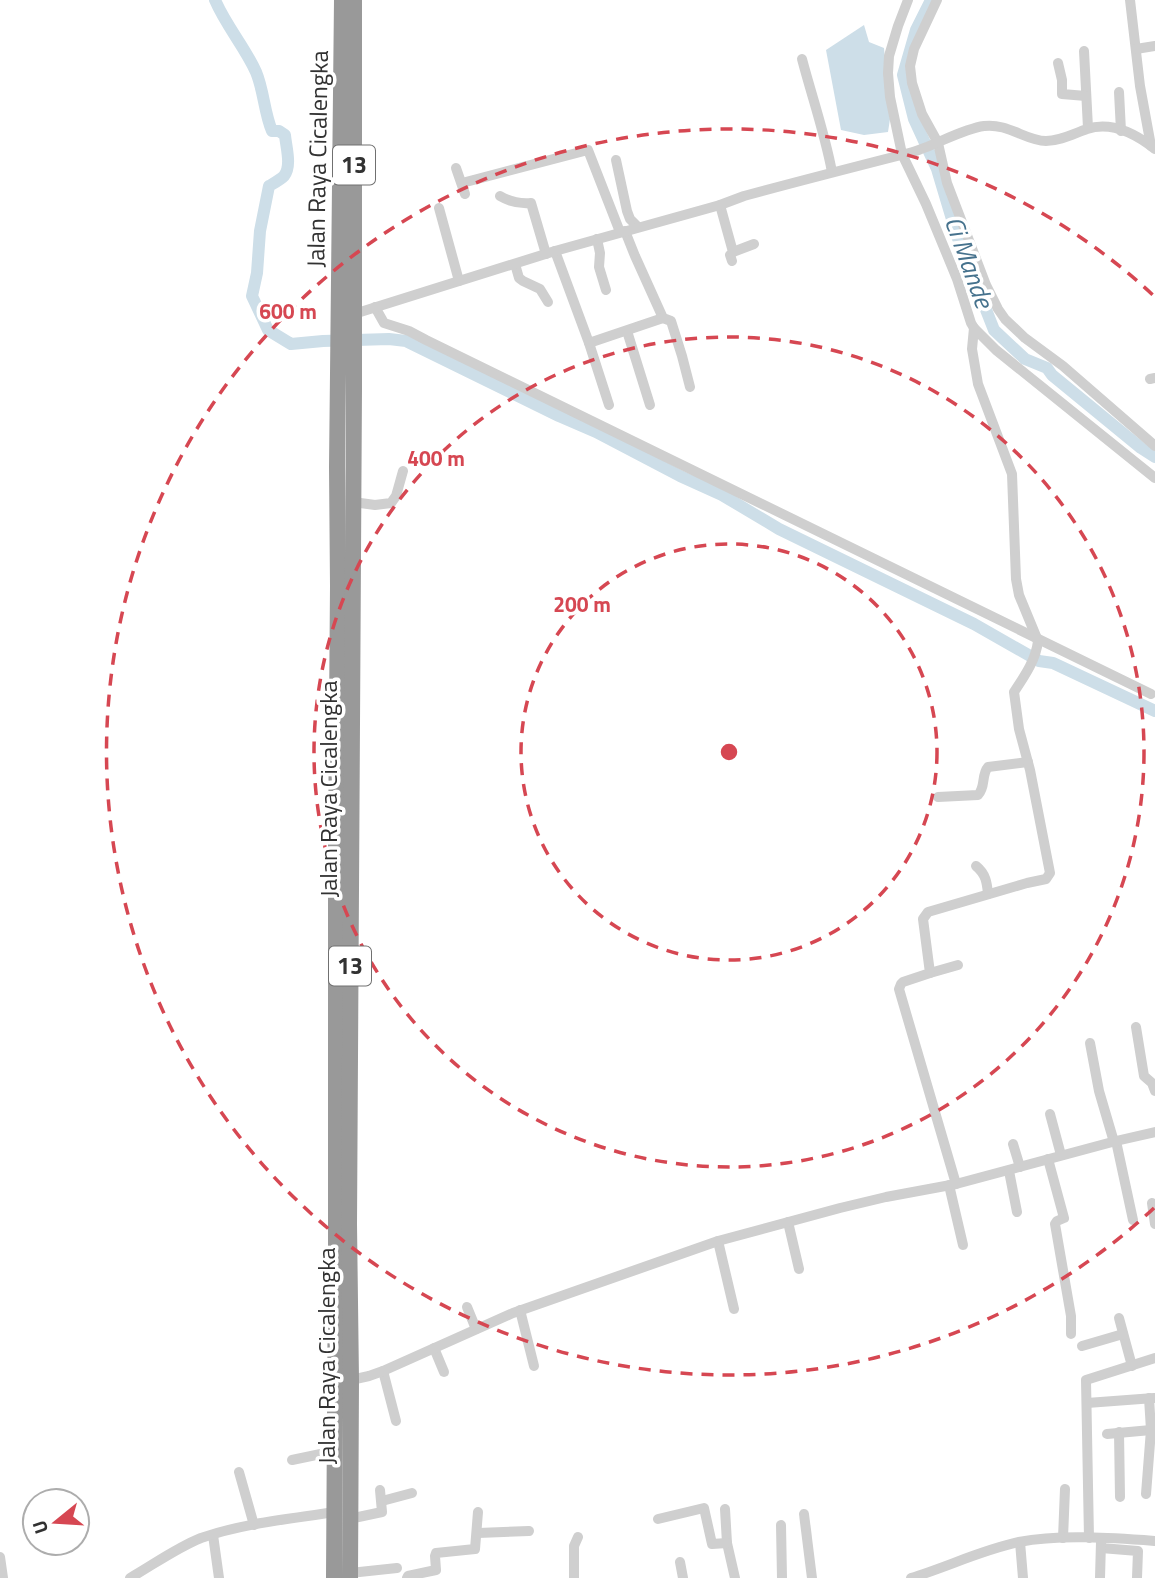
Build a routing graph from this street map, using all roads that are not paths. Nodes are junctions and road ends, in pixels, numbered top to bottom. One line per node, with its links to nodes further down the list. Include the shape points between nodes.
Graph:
1 (342, 0): 36 (highway, Jalan Raya Cicalengka / 13)
2 (354, 0): 36 (highway, Jalan Raya Cicalengka / 13)
3 (908, 0): 18 (street, via 889,56 888,73)
4 (937, 0): 16 (street, via 911,66 916,100)
5 (1133, 0): 7 (street)
6 (1155, 46): 7 (street)
7 (1136, 49): 13 (street, via 1140,86)
8 (1084, 51): 12 (street)
9 (802, 59): 21 (street)
10 (1058, 63): 12 (street, via 1062,94)
11 (1119, 92): 15 (street)
12 (1086, 96): 14 (street)
13 (1150, 107): 17 (street)
14 (1088, 128): 15 (street, via 1105,125); 16 (street, via 1044,141 996,125 985,126)
15 (1121, 131): 17 (street)
16 (937, 144): 18 (street); 44 (street, via 986,285 1005,319)
17 (1153, 148)
18 (906, 154): 21 (street); 37 (street)
19 (616, 160): 25 (street, via 627,211)
20 (456, 168): 26 (street, via 463,188 588,150)
21 (832, 172): 23 (street)
22 (500, 195): 29 (street, via 531,203)
23 (720, 205): 25 (street); 28 (street, via 732,256)
24 (439, 208): 31 (street)
25 (638, 227): 26 (street)
26 (622, 231): 27 (street); 35 (street)
27 (597, 239): 29 (street); 32 (street)
28 (754, 244)
29 (550, 252): 30 (street); 39 (street)
30 (515, 264): 31 (street); 33 (street, via 519,278 540,289)
31 (459, 281): 34 (street)
32 (606, 290)
33 (548, 302)
34 (375, 307): 36 (street); 48 (street, via 384,323 409,331)
35 (663, 318): 38 (street); 41 (street, via 671,321)
36 (349, 326): 40 (highway, Jalan Raya Cicalengka / 13)
37 (974, 328): 46 (street); 48 (street, via 978,384 1012,474 1019,595)
38 (627, 331): 39 (street); 43 (street)
39 (589, 343): 42 (street)
40 (346, 355): 47 (highway, Jalan Raya Cicalengka / 13); 95 (highway, Jalan Raya Cicalengka / 13)
41 (690, 387)
42 (609, 405)
43 (650, 405)
44 (1155, 446)
45 (403, 471): 47 (street, via 391,503)
46 (1155, 478)
47 (353, 502): 89 (highway, Jalan Raya Cicalengka / 13)
48 (1038, 642): 49 (street); 50 (street, via 1014,692)
49 (1151, 694)
50 (1028, 762): 51 (street, via 988,767 978,795); 53 (street, via 1049,877)
51 (938, 797)
52 (976, 866): 53 (street, via 983,872)
53 (988, 894): 55 (street, via 925,915)
54 (958, 965): 55 (street)
55 (930, 974): 66 (street, via 904,982 899,989)
56 (1136, 1027): 58 (street, via 1144,1076)
57 (1090, 1043): 61 (street)
58 (1155, 1091)
59 (1050, 1114): 63 (street)
60 (1155, 1132): 61 (street)
61 (1115, 1141): 63 (street); 69 (street)
62 (1013, 1144): 65 (street)
63 (1061, 1156): 64 (street)
64 (1048, 1159): 65 (street); 80 (street, via 1064,1218 1055,1224)
65 (1015, 1169): 66 (street); 68 (street)
66 (952, 1184): 70 (street); 73 (street)
67 (1150, 1204): 71 (street)
68 (1017, 1212)
69 (1133, 1220)
70 (788, 1222): 72 (street); 74 (street)
71 (1155, 1224)
72 (718, 1241): 76 (street); 77 (street)
73 (964, 1245)
74 (799, 1269)
75 (467, 1307): 79 (street)
76 (734, 1309)
77 (520, 1310): 79 (street); 85 (street)
78 (1119, 1318): 81 (street)
79 (475, 1329): 83 (street)
80 (1071, 1334)
81 (1123, 1334): 82 (street); 86 (street)
82 (1082, 1346)
83 (434, 1348): 87 (street); 88 (street)
84 (1155, 1358): 86 (street)
85 (534, 1366)
86 (1132, 1366): 91 (street, via 1086,1379)
87 (383, 1371): 89 (street); 92 (street)
88 (444, 1372)
89 (351, 1380): 95 (highway, Jalan Raya Cicalengka / 13)
90 (1152, 1398): 91 (street); 93 (street)
91 (1087, 1403): 115 (street)
92 (396, 1421)
93 (1151, 1430): 99 (street); 100 (street, via 1113,1433)
94 (292, 1460): 95 (street)
95 (340, 1462): 104 (highway, Jalan Raya Cicalengka / 13)
96 (239, 1472): 106 (street)
97 (1065, 1489): 112 (street)
98 (412, 1493): 104 (street, via 381,1495 383,1513)
99 (1146, 1494)
100 (1120, 1497)
101 (725, 1509): 116 (street)
102 (478, 1511): 109 (street)
103 (804, 1514): 129 (street)
104 (342, 1515): 106 (street); 120 (highway, Jalan Raya Cicalengka / 13)
105 (658, 1519): 116 (street, via 704,1507 712,1544)
106 (254, 1525): 110 (street)
107 (781, 1525): 128 (street)
108 (529, 1531): 109 (street)
109 (478, 1533): 124 (street, via 475,1549 436,1553 436,1570)
110 (213, 1535): 122 (street); 123 (street)
111 (578, 1537): 125 (street)
112 (1063, 1538): 114 (street); 115 (street)
113 (1155, 1541): 115 (street)
114 (1020, 1542): 130 (street); 131 (street)
115 (1097, 1542): 132 (street); 133 (street, via 1136,1549)
116 (727, 1543): 127 (street)
117 (0, 1557): 121 (street)
118 (680, 1562): 126 (street)
119 (397, 1568): 120 (street)
120 (345, 1576)
121 (3, 1578)
122 (130, 1578)
123 (219, 1578)
124 (407, 1578)
125 (574, 1578)
126 (683, 1578)
127 (735, 1578)
128 (782, 1578)
129 (812, 1578)
130 (911, 1578)
131 (1023, 1578)
132 (1100, 1578)
133 (1137, 1578)

